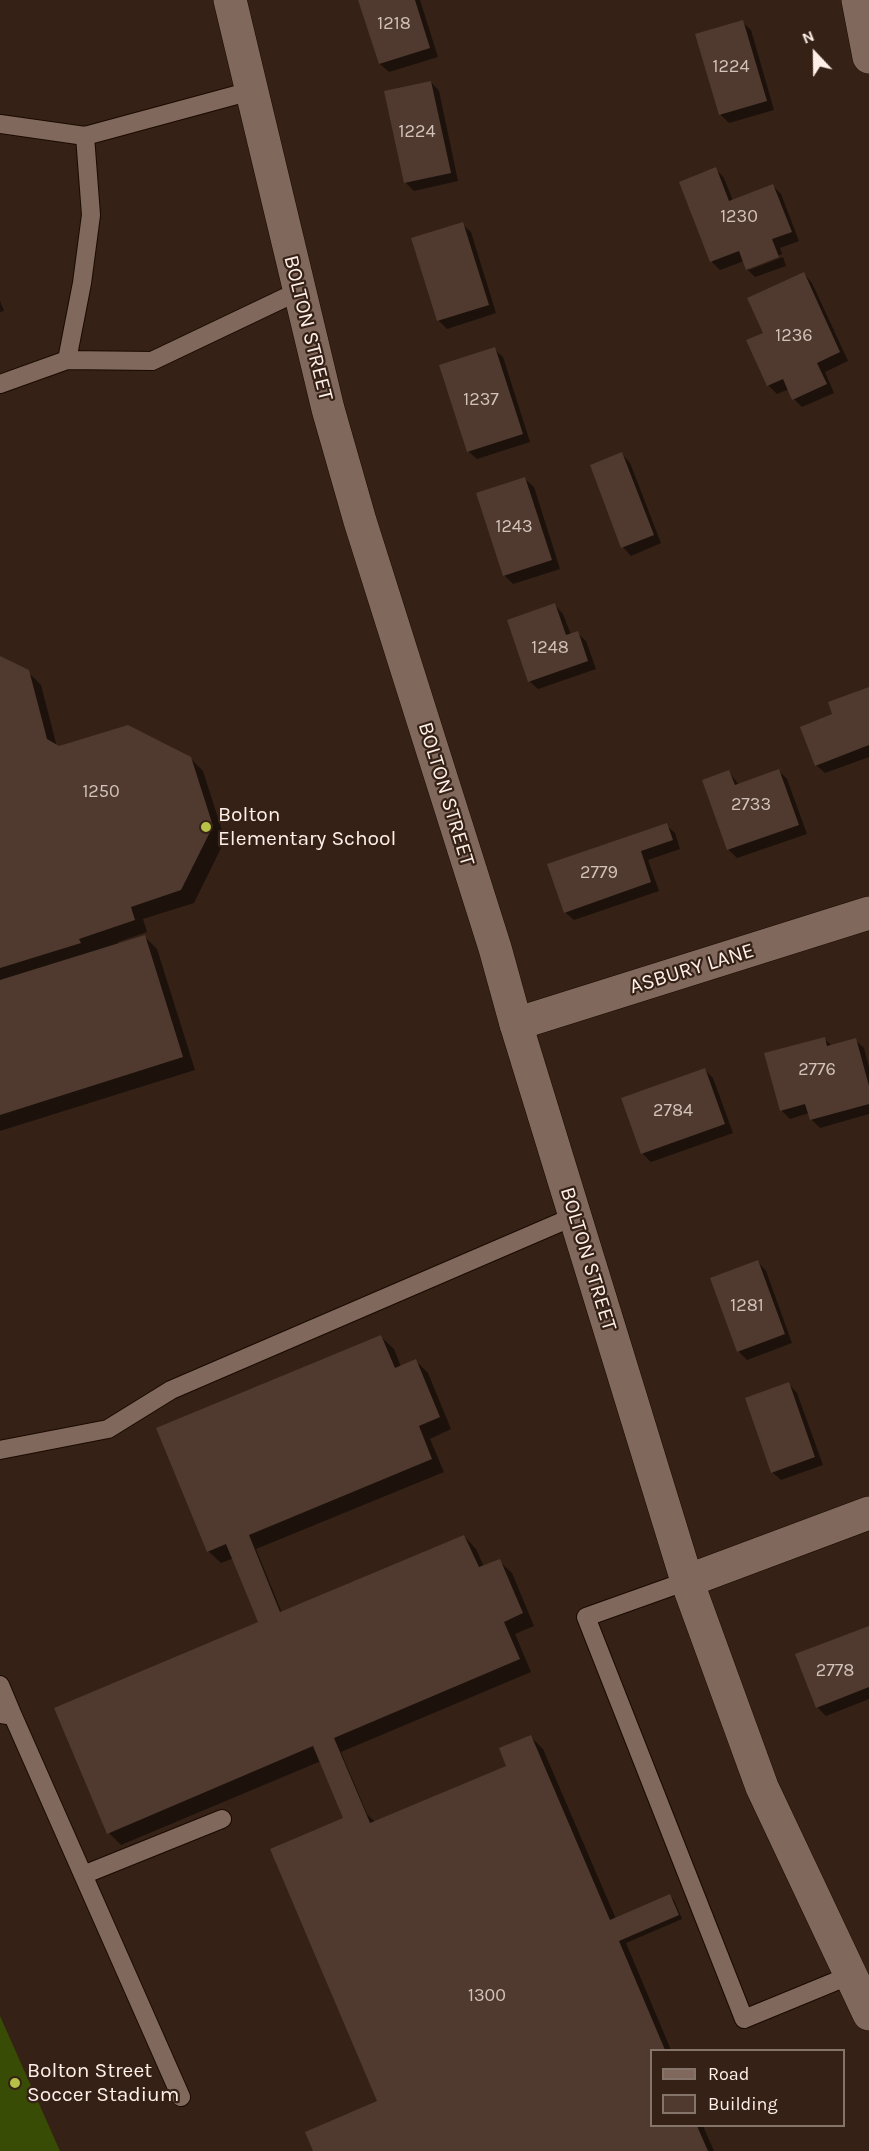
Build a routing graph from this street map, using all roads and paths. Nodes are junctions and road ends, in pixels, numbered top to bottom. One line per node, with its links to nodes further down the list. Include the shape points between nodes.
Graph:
1 (230, 0): 4 (street, BOLTON STREET)
2 (858, 0): 3 (street)
3 (869, 57)
4 (251, 91): 6 (lane); 7 (street, BOLTON STREET)
5 (0, 124): 6 (lane)
6 (85, 136): 8 (lane, via 91,215)
7 (299, 291): 8 (lane, via 152,361); 11 (street, BOLTON STREET, via 360,521)
8 (67, 360): 9 (lane)
9 (0, 384)
10 (869, 914): 11 (street, ASBURY LANE)
11 (516, 1024): 12 (street, BOLTON STREET)
12 (575, 1216): 13 (lane, via 171,1390 108,1429); 15 (street, BOLTON STREET)
13 (0, 1450)
14 (869, 1513): 15 (street)
15 (687, 1581): 20 (street, BOLTON STREET, via 762,1787); 20 (lane, via 586,1617 744,2019)
16 (0, 1685): 17 (lane)
17 (6, 1715): 19 (lane)
18 (222, 1819): 19 (lane)
19 (83, 1875): 22 (lane)
20 (851, 1975): 21 (street, BOLTON STREET)
21 (869, 2014)
22 (181, 2097)

